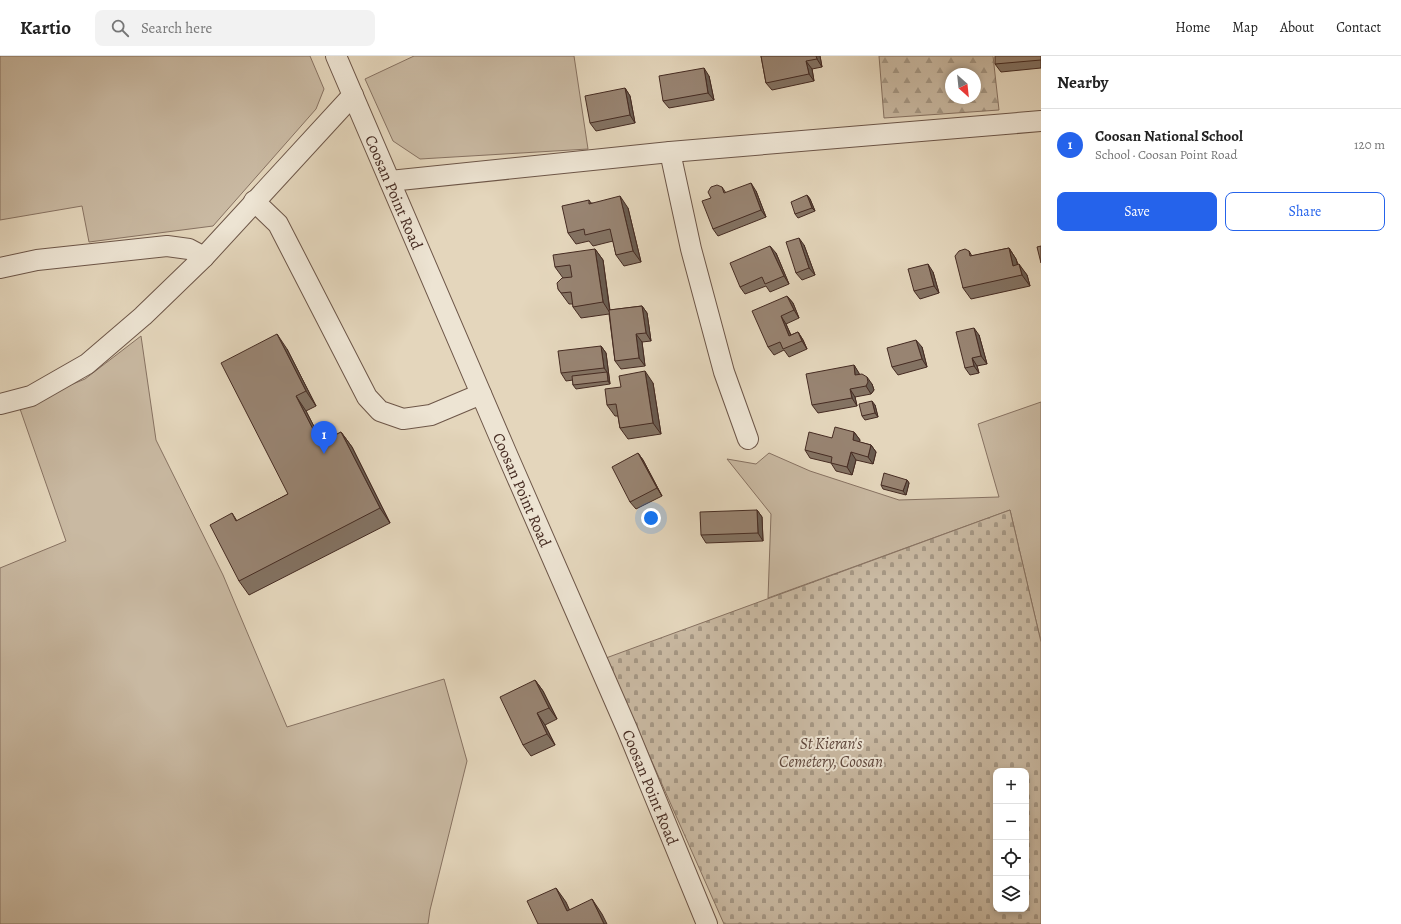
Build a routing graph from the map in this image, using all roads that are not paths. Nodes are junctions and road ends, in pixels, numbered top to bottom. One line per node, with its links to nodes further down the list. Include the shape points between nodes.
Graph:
1 (336, 56): 2 (street, Coosan Point Road)
2 (353, 95): 5 (street, Coosan Point Road); 6 (street)
3 (1041, 121): 4 (street)
4 (670, 152): 5 (street); 11 (street, via 691,249 724,372)
5 (390, 181): 9 (street, Coosan Point Road)
6 (254, 201): 7 (street); 9 (street, via 278,224 367,397 380,411 403,419 431,415)
7 (204, 258): 8 (street, via 189,249 167,246 37,260); 10 (street, via 143,316 87,364 31,396)
8 (0, 268)
9 (481, 394): 12 (street, Coosan Point Road, via 627,729)
10 (0, 404)
11 (748, 439)
12 (707, 924)

